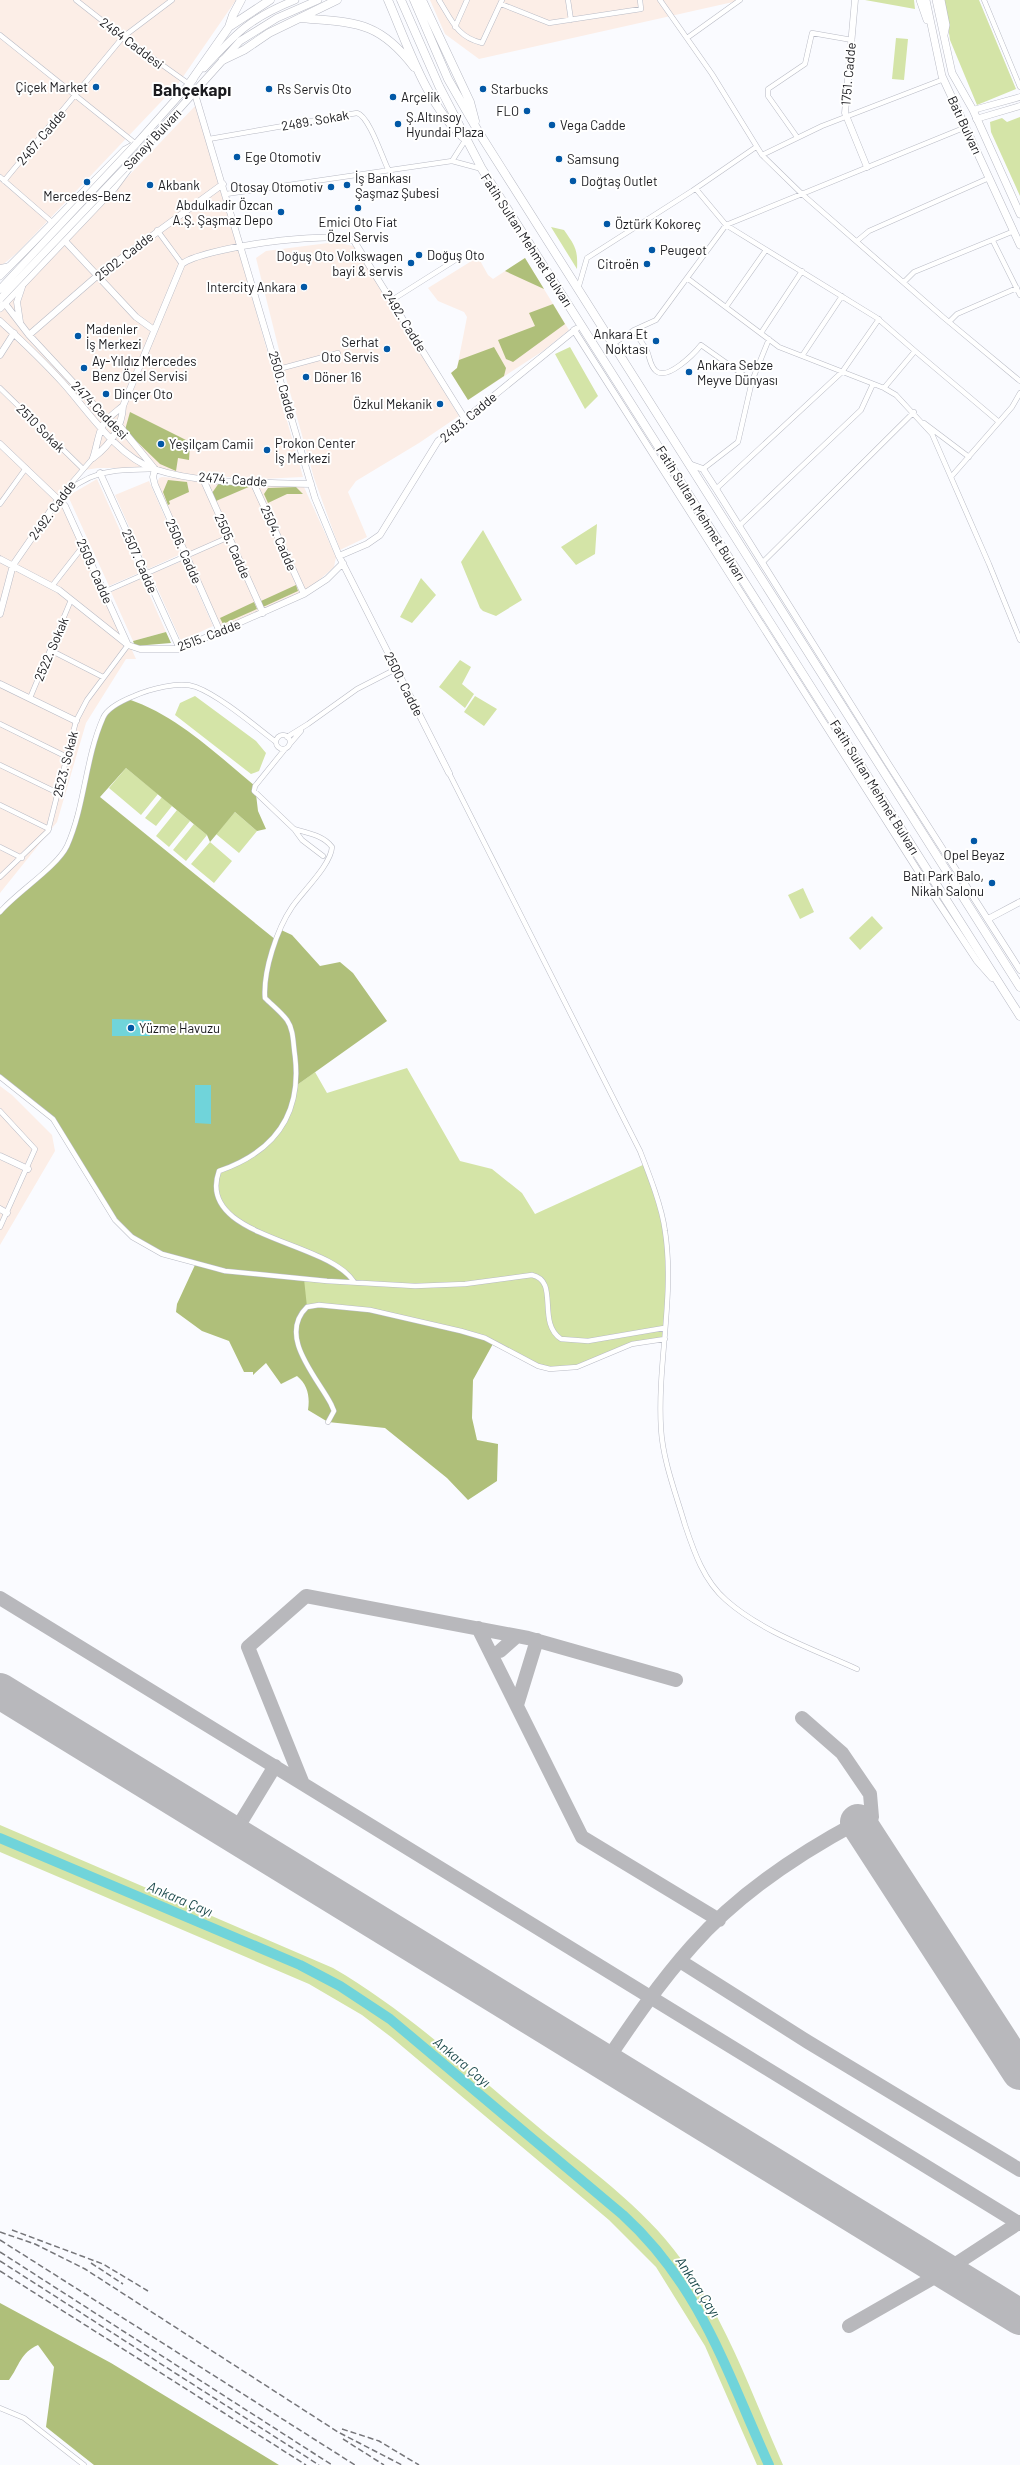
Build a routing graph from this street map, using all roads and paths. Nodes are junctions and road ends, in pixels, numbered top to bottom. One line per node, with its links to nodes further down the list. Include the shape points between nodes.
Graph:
1 (76, 0): 27 (street, 2464 Caddesi)
2 (172, 0): 27 (street, 2467. Cadde)
3 (241, 0): 26 (highway, via 233,14)
4 (270, 0): 26 (highway)
5 (295, 0): 26 (main road)
6 (318, 0): 31 (main road, Sanayi Bulvarı, via 277,18 240,41)
7 (337, 0): 23 (highway)
8 (388, 0): 32 (highway)
9 (401, 0): 47 (highway, Fatih Sultan Mehmet Bulvarı, via 417,39)
10 (414, 0): 44 (highway, Fatih Sultan Mehmet Bulvarı, via 448,79)
11 (422, 0): 44 (highway, via 470,102)
12 (439, 0): 25 (street)
13 (467, 0): 25 (street)
14 (568, 0): 24 (street)
15 (640, 0): 24 (street, via 641,9)
16 (660, 0): 29 (street)
17 (740, 0): 29 (street)
18 (855, 0): 30 (street, 1751. Cadde)
19 (984, 0): 35 (street)
20 (924, 1): 33 (main road, Batı Bulvarı)
21 (938, 1): 40 (main road, Batı Bulvarı, via 946,25 943,39 952,73)
22 (502, 2): 24 (street, via 549,23); 25 (street, via 482,43 465,37)
23 (300, 18): 31 (highway); 32 (highway, via 347,22 369,27 394,43)
24 (571, 20)
25 (455, 27)
26 (233, 30): 34 (highway)
27 (123, 37): 34 (street, 2464 Caddesi); 37 (street, 2467. Cadde)
28 (1, 38): 37 (street)
29 (687, 38): 49 (street)
30 (852, 40): 41 (street, 1751. Cadde, via 845,113); 45 (street, via 812,33 806,64 769,88 768,96)
31 (223, 60): 36 (main road, Sanayi Bulvarı)
32 (422, 78): 47 (highway, via 452,127)
33 (944, 79): 41 (street); 43 (main road, Batı Bulvarı)
34 (189, 84): 48 (main road, Sanayi Bulvarı)
35 (1020, 87)
36 (195, 94): 46 (street, 2500. Cadde); 50 (main road, Sanayi Bulvarı)
37 (76, 95): 48 (street); 57 (street, 2467. Cadde)
38 (1020, 97): 40 (street)
39 (1020, 106): 42 (street)
40 (973, 110): 42 (main road, Batı Bulvarı)
41 (848, 118): 45 (street); 53 (street, 1751. Cadde)
42 (976, 119): 62 (main road, Batı Bulvarı)
43 (966, 127): 53 (street); 56 (main road, Batı Bulvarı)
44 (478, 131): 86 (highway, Fatih Sultan Mehmet Bulvarı)
45 (797, 137): 51 (street)
46 (209, 139): 54 (street, 2489. Sokak, via 357,113 366,120); 58 (street, 2500. Cadde)
47 (466, 139): 52 (street); 55 (highway, Fatih Sultan Mehmet Bulvarı)
48 (136, 144): 63 (main road, via 124,150); 85 (main road, Sanayi Bulvarı, bridge)
49 (756, 147): 51 (street); 59 (street)
50 (141, 152): 67 (main road, via 114,188); 90 (main road, Sanayi Bulvarı, bridge)
51 (762, 155): 61 (street)
52 (452, 161): 54 (street); 55 (street)
53 (867, 167): 61 (street)
54 (388, 169): 60 (street)
55 (482, 169): 96 (highway, Fatih Sultan Mehmet Bulvarı)
56 (989, 178): 66 (main road, Batı Bulvarı); 68 (street, via 869,231)
57 (2, 179): 63 (street)
58 (223, 184): 60 (street, 2500. Cadde); 65 (street, 2502. Cadde)
59 (696, 188): 64 (street); 86 (street, via 587,258)
60 (226, 194): 71 (street, 2500. Cadde)
61 (802, 194): 64 (street); 68 (street)
62 (1020, 214)
63 (53, 224): 75 (main road)
64 (726, 225): 72 (street); 80 (street)
65 (157, 230): 74 (street); 79 (street, 2502. Cadde)
66 (1014, 231): 69 (street); 70 (main road, Batı Bulvarı)
67 (65, 241): 79 (street); 81 (main road)
68 (857, 241): 82 (street)
69 (993, 241): 82 (street, via 914,272); 84 (street)
70 (1020, 245)
71 (242, 248): 74 (street, 2492. Cadde, via 197,256); 89 (street, 2492. Cadde, via 302,238 349,239 359,246); 110 (street, 2500. Cadde)
72 (766, 250): 77 (street); 91 (street)
73 (457, 259): 89 (street)
74 (182, 264): 98 (street)
75 (12, 265): 76 (street); 78 (main road); 81 (main road, via 12,274 16,280)
76 (0, 268)
77 (802, 271): 88 (street); 102 (street)
78 (0, 276)
79 (98, 276): 98 (street, via 136,317); 103 (street, 2502. Cadde)
80 (687, 278): 91 (street); 100 (street, via 656,320)
81 (28, 280): 83 (main road)
82 (904, 282): 94 (street)
83 (22, 287): 90 (main road); 95 (street, via 17,302)
84 (1017, 288): 87 (street); 94 (street, via 956,314)
85 (0, 289)
86 (578, 289): 105 (highway, Fatih Sultan Mehmet Bulvarı)
87 (1020, 295)
88 (842, 296): 92 (street); 109 (street)
89 (392, 300): 120 (street, 2492. Cadde)
90 (1, 302): 95 (street, 2474 Caddesi)
91 (726, 307): 102 (street)
92 (879, 319): 106 (street); 111 (street)
93 (0, 321): 101 (street, 2474 Caddesi)
94 (949, 322): 113 (street)
95 (20, 324): 103 (street, 2474 Caddesi)
96 (582, 325): 99 (street, 2493. Cadde); 195 (highway, Fatih Sultan Mehmet Bulvarı)
97 (0, 329): 101 (street)
98 (154, 330): 118 (street)
99 (574, 330): 120 (street, 2493. Cadde); 195 (street, via 932,893 977,960)
100 (634, 330): 105 (street); 112 (street, via 654,370 660,374 666,374 678,366 701,345)
101 (12, 332): 108 (street, via 8,346); 125 (street, 2474 Caddesi, via 62,382)
102 (761, 333): 104 (street)
103 (29, 335): 121 (street, 2474 Caddesi)
104 (769, 339): 109 (street, via 780,347); 112 (street)
105 (613, 344): 130 (highway, Fatih Sultan Mehmet Bulvarı)
106 (915, 351): 116 (street); 123 (street)
107 (338, 353): 110 (street)
108 (0, 355)
109 (802, 356): 111 (street)
110 (278, 369): 139 (street, 2500. Cadde)
111 (842, 372): 114 (street); 140 (street)
112 (752, 381): 134 (street, via 738,442)
113 (1020, 381)
114 (873, 384): 116 (street); 143 (street, via 861,410)
115 (0, 388): 132 (street, 2510 Sokak)
116 (884, 388): 119 (street)
117 (1020, 393): 123 (street)
118 (123, 406): 121 (street); 124 (street)
119 (914, 412): 122 (street); 150 (street)
120 (465, 418): 147 (street, 2493. Cadde, via 434,447 380,536)
121 (107, 419): 124 (street, 2474 Caddesi, via 115,421); 125 (street)
122 (922, 422): 128 (street); 136 (street, via 932,434)
123 (999, 422): 128 (street)
124 (120, 427): 126 (street); 133 (street, 2474 Caddesi)
125 (100, 429): 126 (street, 2474 Caddesi); 129 (street, via 100,440)
126 (111, 440): 129 (street); 133 (street, 2474 Caddesi, via 142,463)
127 (0, 444): 131 (street, 2509. Cadde)
128 (969, 457): 136 (street)
129 (93, 458): 132 (street, 2492. Cadde)
130 (688, 463): 134 (street); 191 (highway, Fatih Sultan Mehmet Bulvarı)
131 (26, 468): 141 (street, 2509. Cadde); 142 (street)
132 (82, 468): 141 (street, 2492. Cadde)
133 (155, 469): 135 (street); 137 (street, 2474. Cadde); 146 (street, 2506. Cadde, via 155,485)
134 (703, 469): 140 (street)
135 (100, 473): 141 (street, via 73,485); 152 (street, 2507. Cadde)
136 (951, 477): 161 (street)
137 (203, 479): 138 (street, 2474. Cadde); 144 (street, 2505. Cadde)
138 (253, 482): 139 (street, 2474. Cadde); 155 (street, 2504. Cadde)
139 (311, 484): 147 (street, 2500. Cadde)
140 (716, 489): 143 (street)
141 (58, 500): 145 (street, 2509. Cadde, via 69,513); 151 (street, 2492. Cadde)
142 (0, 504)
143 (738, 526): 150 (street)
144 (229, 537): 146 (street); 158 (street, 2505. Cadde)
145 (84, 545): 153 (street); 154 (street, 2509. Cadde)
146 (186, 556): 152 (street); 160 (street, 2506. Cadde)
147 (339, 556): 149 (street, 2500. Cadde)
148 (0, 558): 151 (street, 2515. Cadde)
149 (343, 563): 155 (street, 2515. Cadde, via 324,582); 165 (street, 2500. Cadde)
150 (762, 563): 188 (street)
151 (13, 565): 153 (street, 2515. Cadde); 156 (street)
152 (146, 574): 154 (street); 163 (street, 2507. Cadde)
153 (52, 586): 157 (street, 2515. Cadde)
154 (104, 592): 162 (street, 2509. Cadde)
155 (304, 594): 158 (street, 2515. Cadde)
156 (2, 599): 159 (street)
157 (71, 600): 162 (street, 2515. Cadde); 164 (street, 2522. Sokak)
158 (263, 613): 160 (street, 2515. Cadde)
159 (0, 614)
160 (220, 632): 163 (street, 2515. Cadde)
161 (1020, 640)
162 (128, 645): 163 (street, 2515. Cadde, via 140,649); 166 (street, 2523. Sokak)
163 (180, 649)
164 (50, 650): 166 (street); 168 (street, 2522. Sokak)
165 (396, 669): 171 (street, via 357,689); 179 (street, 2500. Cadde)
166 (104, 677): 169 (street, 2523. Sokak)
167 (0, 684): 168 (street)
168 (30, 698): 169 (street)
169 (76, 721): 176 (street, 2523. Sokak)
170 (0, 724): 176 (street)
171 (308, 724): 172 (street); 174 (street)
172 (287, 737): 173 (street, via 282,736); 174 (street)
173 (277, 740): 175 (street); 190 (street, via 196,687 176,686 155,690 137,695 115,706 104,716 97,732 76,822 66,848)
174 (287, 747): 175 (street); 177 (street)
175 (279, 748): 177 (street)
176 (67, 757): 180 (street, 2523. Sokak)
177 (274, 763): 183 (street, via 255,786 254,791)
178 (0, 765): 180 (street)
179 (449, 773): 205 (street, via 640,1151 665,1230 668,1267)
180 (58, 793): 182 (street, 2523. Sokak)
181 (0, 805): 182 (street)
182 (49, 829): 186 (street, 2523. Sokak)
183 (294, 829): 185 (street, via 302,840); 204 (street, via 317,836 332,847 328,860 292,908 280,929 265,987 266,998 287,1020 292,1031 297,1071 294,1099 284,1125 278,1133 249,1158 219,1171 216,1189 227,1213 237,1220 276,1240 325,1258 349,1274)
184 (0, 847): 186 (street)
185 (322, 856)
186 (22, 858): 187 (street, 2523. Sokak)
187 (0, 877)
188 (962, 878): 191 (street); 192 (street)
189 (1020, 902): 192 (street)
190 (0, 912)
191 (974, 915): 194 (highway, Fatih Sultan Mehmet Bulvarı)
192 (988, 919): 193 (street)
193 (1020, 970)
194 (1020, 987)
195 (1006, 994): 196 (highway, Fatih Sultan Mehmet Bulvarı)
196 (1020, 1016)
197 (0, 1076): 204 (street, via 53,1119 102,1202 115,1220 138,1241 162,1254 224,1271)
198 (0, 1111): 200 (street, via 35,1149)
199 (0, 1156): 200 (street)
200 (28, 1169): 202 (street)
201 (0, 1209): 202 (street)
202 (7, 1213): 203 (street)
203 (0, 1227)
204 (354, 1282): 205 (street, via 432,1286 532,1275 543,1280 546,1286 549,1324 561,1339 588,1341)
205 (664, 1328): 206 (street)
206 (665, 1339): 207 (street, via 632,1344 577,1366 550,1369 538,1366 485,1338 461,1331 370,1310 319,1305 307,1307 298,1320 297,1341 303,1358 334,1411); 208 (street, via 661,1429 676,1494 702,1569 720,1594 743,1614)
207 (328, 1422)
208 (857, 1670)
209 (0, 2408): 210 (street, via 24,2418)
210 (84, 2465)

